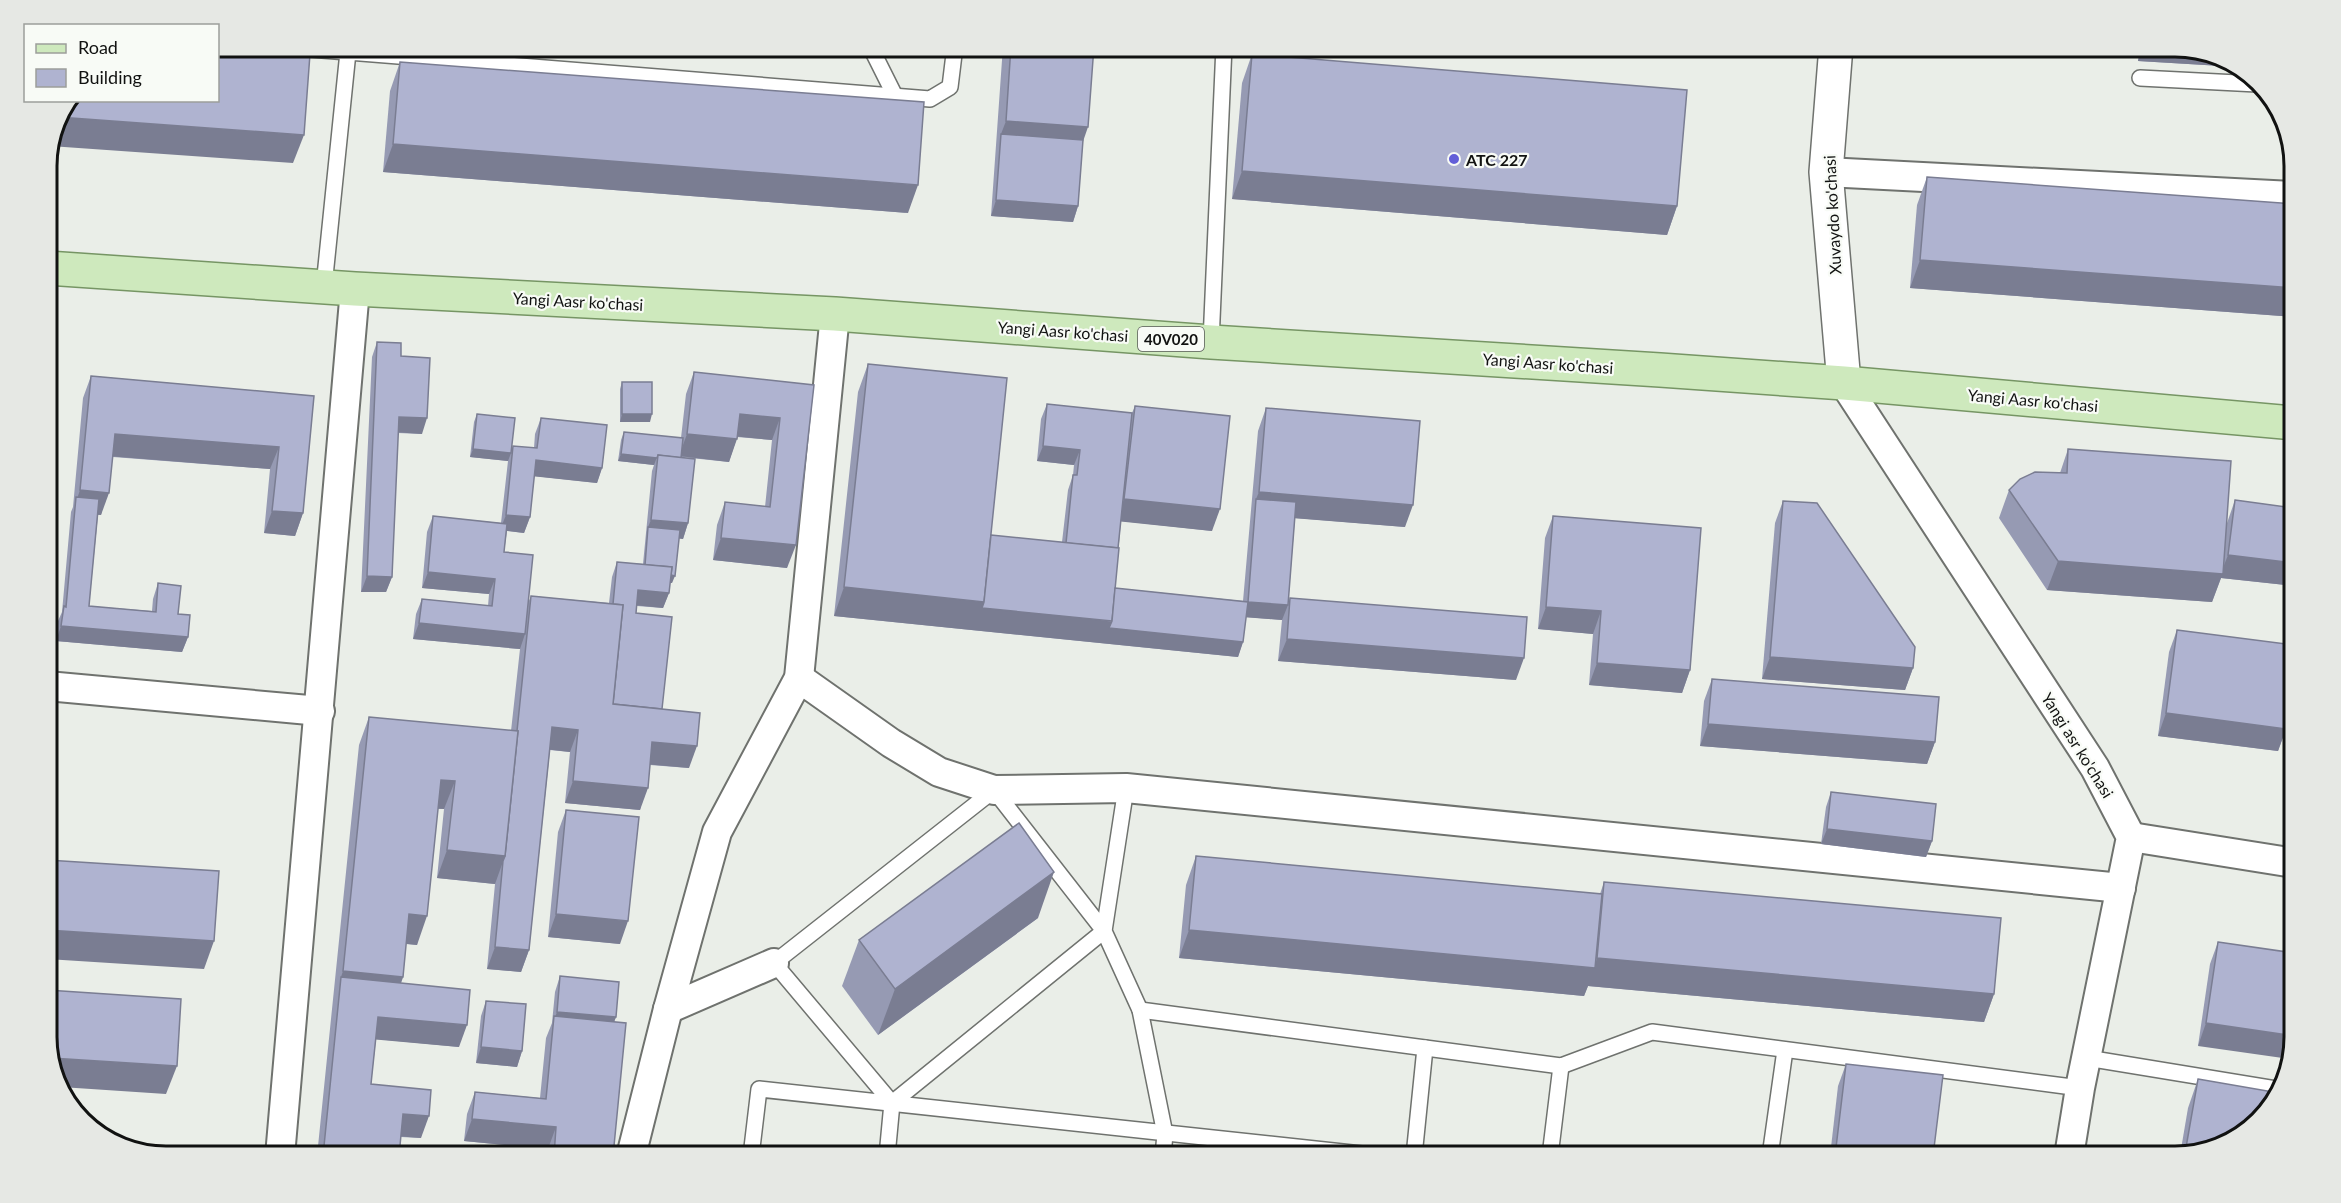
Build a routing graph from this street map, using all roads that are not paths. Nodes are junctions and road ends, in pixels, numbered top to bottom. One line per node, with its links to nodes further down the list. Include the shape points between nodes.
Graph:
1 (348, 57): 13 (lane)
2 (410, 57): 9 (lane)
3 (876, 57): 9 (lane)
4 (954, 57): 9 (lane, via 951,87 930,99)
5 (1224, 57): 15 (lane)
6 (1835, 57): 10 (street, Xuvaydo ko'chasi)
7 (2139, 78): 8 (lane)
8 (2246, 83)
9 (895, 96)
10 (1826, 172): 11 (street); 16 (street, Xuvaydo ko'chasi)
11 (2284, 195)
12 (57, 269): 13 (main road, Yangi Aasr ko'chasi / 40V020)
13 (339, 287): 14 (main road, Yangi Aasr ko'chasi / 40V020); 20 (street)
14 (835, 314): 15 (main road, Yangi Aasr ko'chasi / 40V020); 18 (street)
15 (1211, 342): 16 (main road, Yangi Aasr ko'chasi / 40V020)
16 (1844, 383): 17 (main road, Yangi Aasr ko'chasi / 40V020); 23 (street, Yangi asr ko'chasi, via 2095,768)
17 (2284, 422)
18 (799, 678): 22 (street, via 939,772); 28 (street, via 717,832)
19 (57, 688): 20 (street)
20 (320, 711): 38 (street)
21 (1126, 788): 22 (street); 25 (street); 26 (lane)
22 (994, 790): 26 (lane); 27 (lane)
23 (2131, 837): 24 (street); 25 (street)
24 (2284, 861)
25 (2121, 888): 32 (street)
26 (1104, 931): 29 (lane); 36 (lane)
27 (774, 963): 28 (street); 36 (lane)
28 (668, 1009): 39 (street)
29 (1140, 1010): 30 (lane); 37 (lane)
30 (1425, 1048): 33 (lane); 44 (lane)
31 (1785, 1050): 33 (lane, via 1652,1032); 34 (lane); 46 (lane)
32 (2087, 1058): 34 (street); 35 (lane)
33 (1561, 1066): 45 (lane)
34 (2080, 1088): 47 (street)
35 (2271, 1088)
36 (892, 1103): 37 (lane); 40 (lane, via 759,1089); 41 (lane)
37 (1165, 1134): 42 (lane); 43 (lane)
38 (281, 1146)
39 (634, 1146)
40 (752, 1146)
41 (888, 1146)
42 (1164, 1146)
43 (1282, 1146)
44 (1415, 1146)
45 (1551, 1146)
46 (1771, 1146)
47 (2071, 1146)

